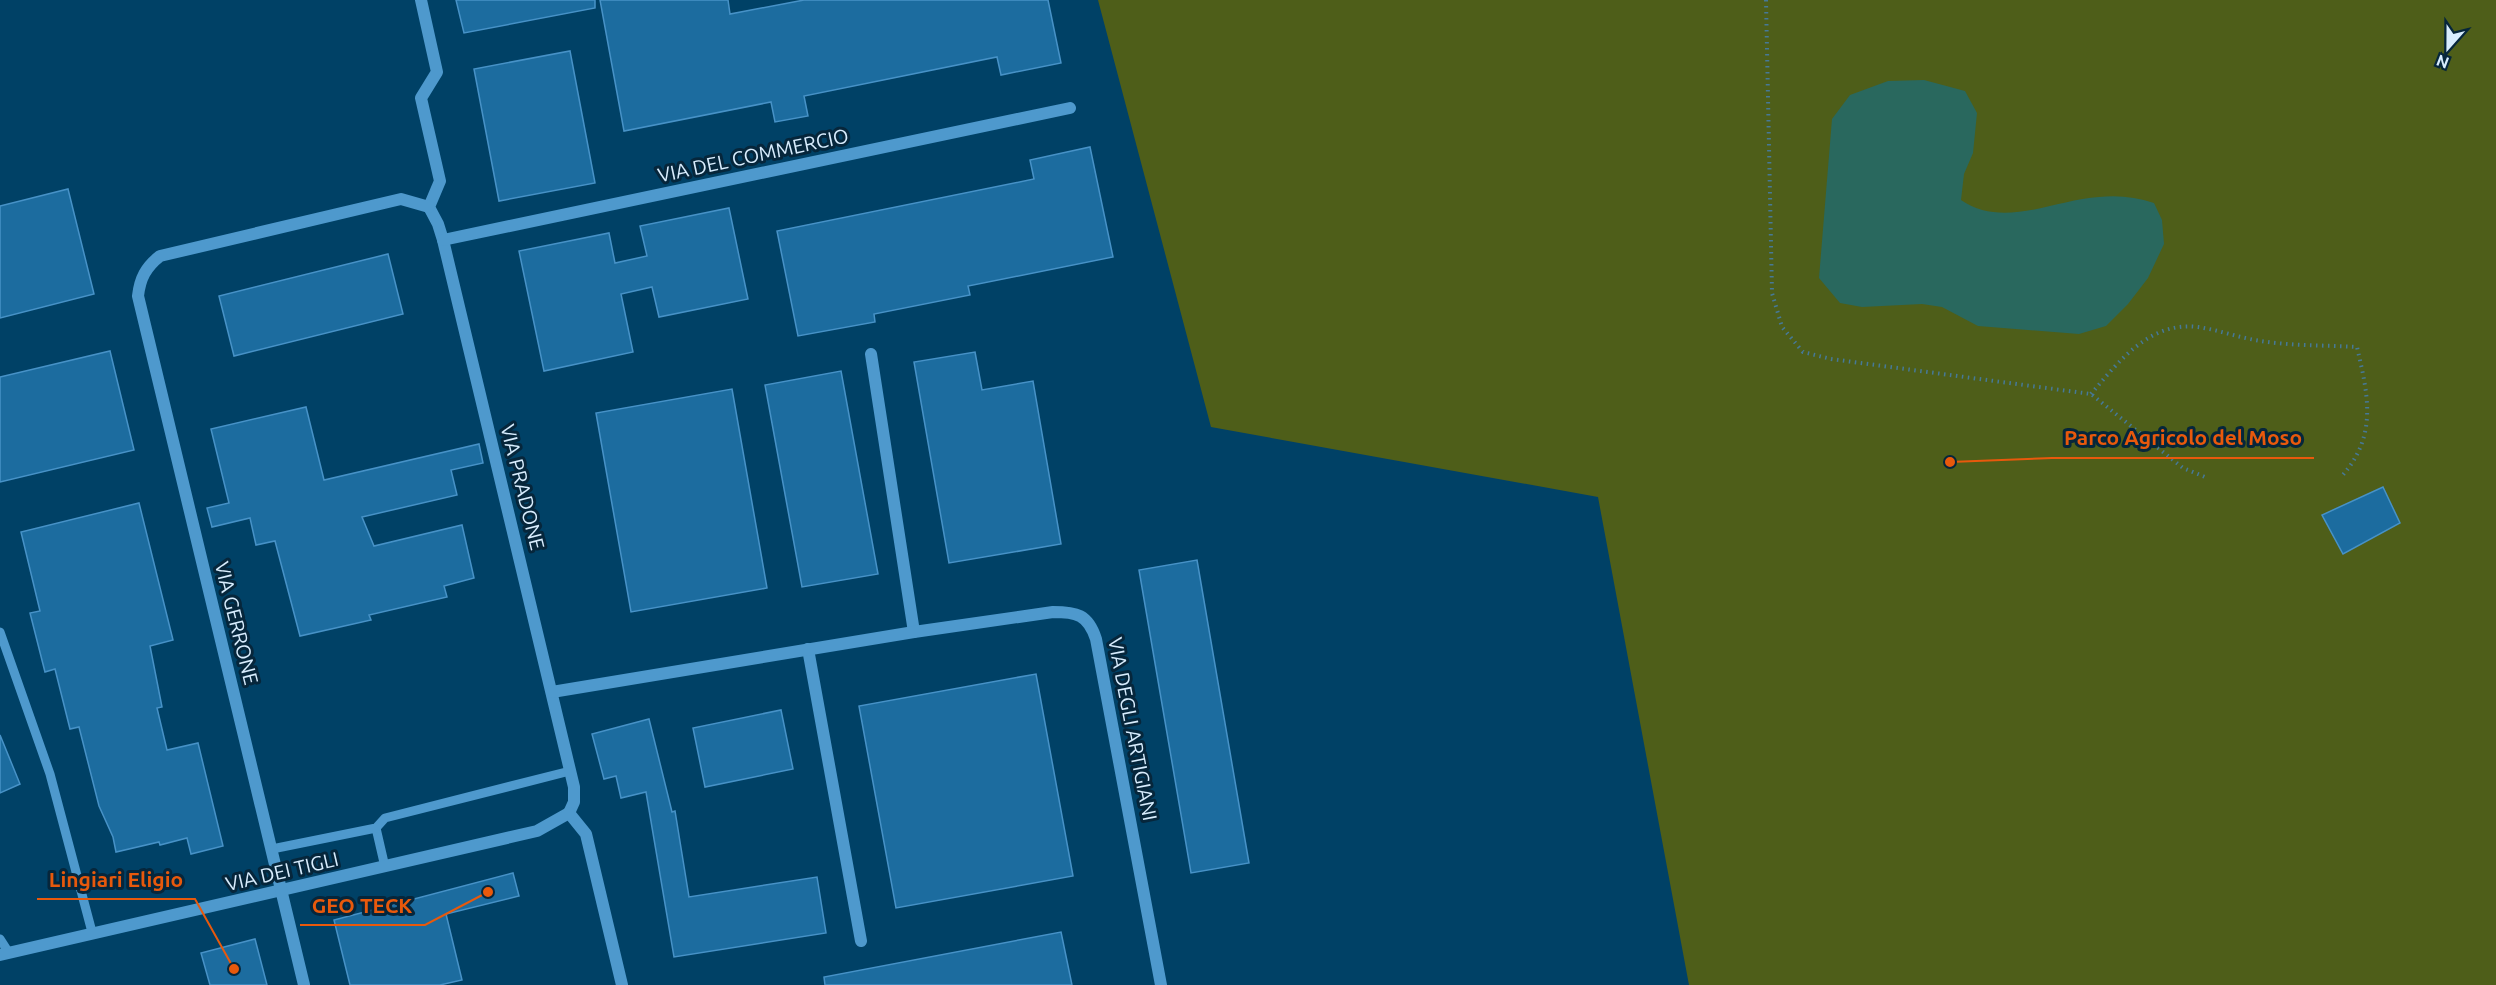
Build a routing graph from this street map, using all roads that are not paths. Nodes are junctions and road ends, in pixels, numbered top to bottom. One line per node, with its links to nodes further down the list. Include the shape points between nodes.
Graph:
1 (422, 0): 3 (street, via 437,72 421,98 440,182)
2 (1070, 108): 4 (street, VIA DEL COMMERCIO)
3 (429, 207): 4 (street, VIA PRADONE); 13 (street, VIA GERRONE, via 401,199 160,256 139,282 138,296)
4 (443, 240): 9 (street, VIA PRADONE)
5 (872, 354): 7 (street)
6 (0, 632): 16 (lane, via 50,774)
7 (914, 632): 8 (street, VIA DEGLI ARTIGIANI); 22 (street, VIA DEGLI ARTIGIANI, via 1053,612 1083,617 1092,628)
8 (807, 649): 9 (street, VIA DEGLI ARTIGIANI); 18 (street)
9 (552, 692): 10 (street, VIA PRADONE)
10 (570, 771): 11 (street, VIA PRADONE, via 574,802); 12 (lane, via 385,818)
11 (569, 813): 14 (street, VIA DEI TIGLI, via 537,831); 21 (street, via 586,834)
12 (376, 828): 13 (lane); 14 (lane)
13 (272, 849): 15 (street, VIA GERRONE)
14 (385, 867): 15 (street, VIA DEI TIGLI)
15 (282, 891): 16 (street, VIA DEI TIGLI); 20 (street, VIA GERRONE)
16 (92, 933): 19 (street, VIA DEI TIGLI)
17 (0, 939): 19 (lane)
18 (861, 941)
19 (4, 954)
20 (304, 985)
21 (622, 985)
22 (1161, 985)

